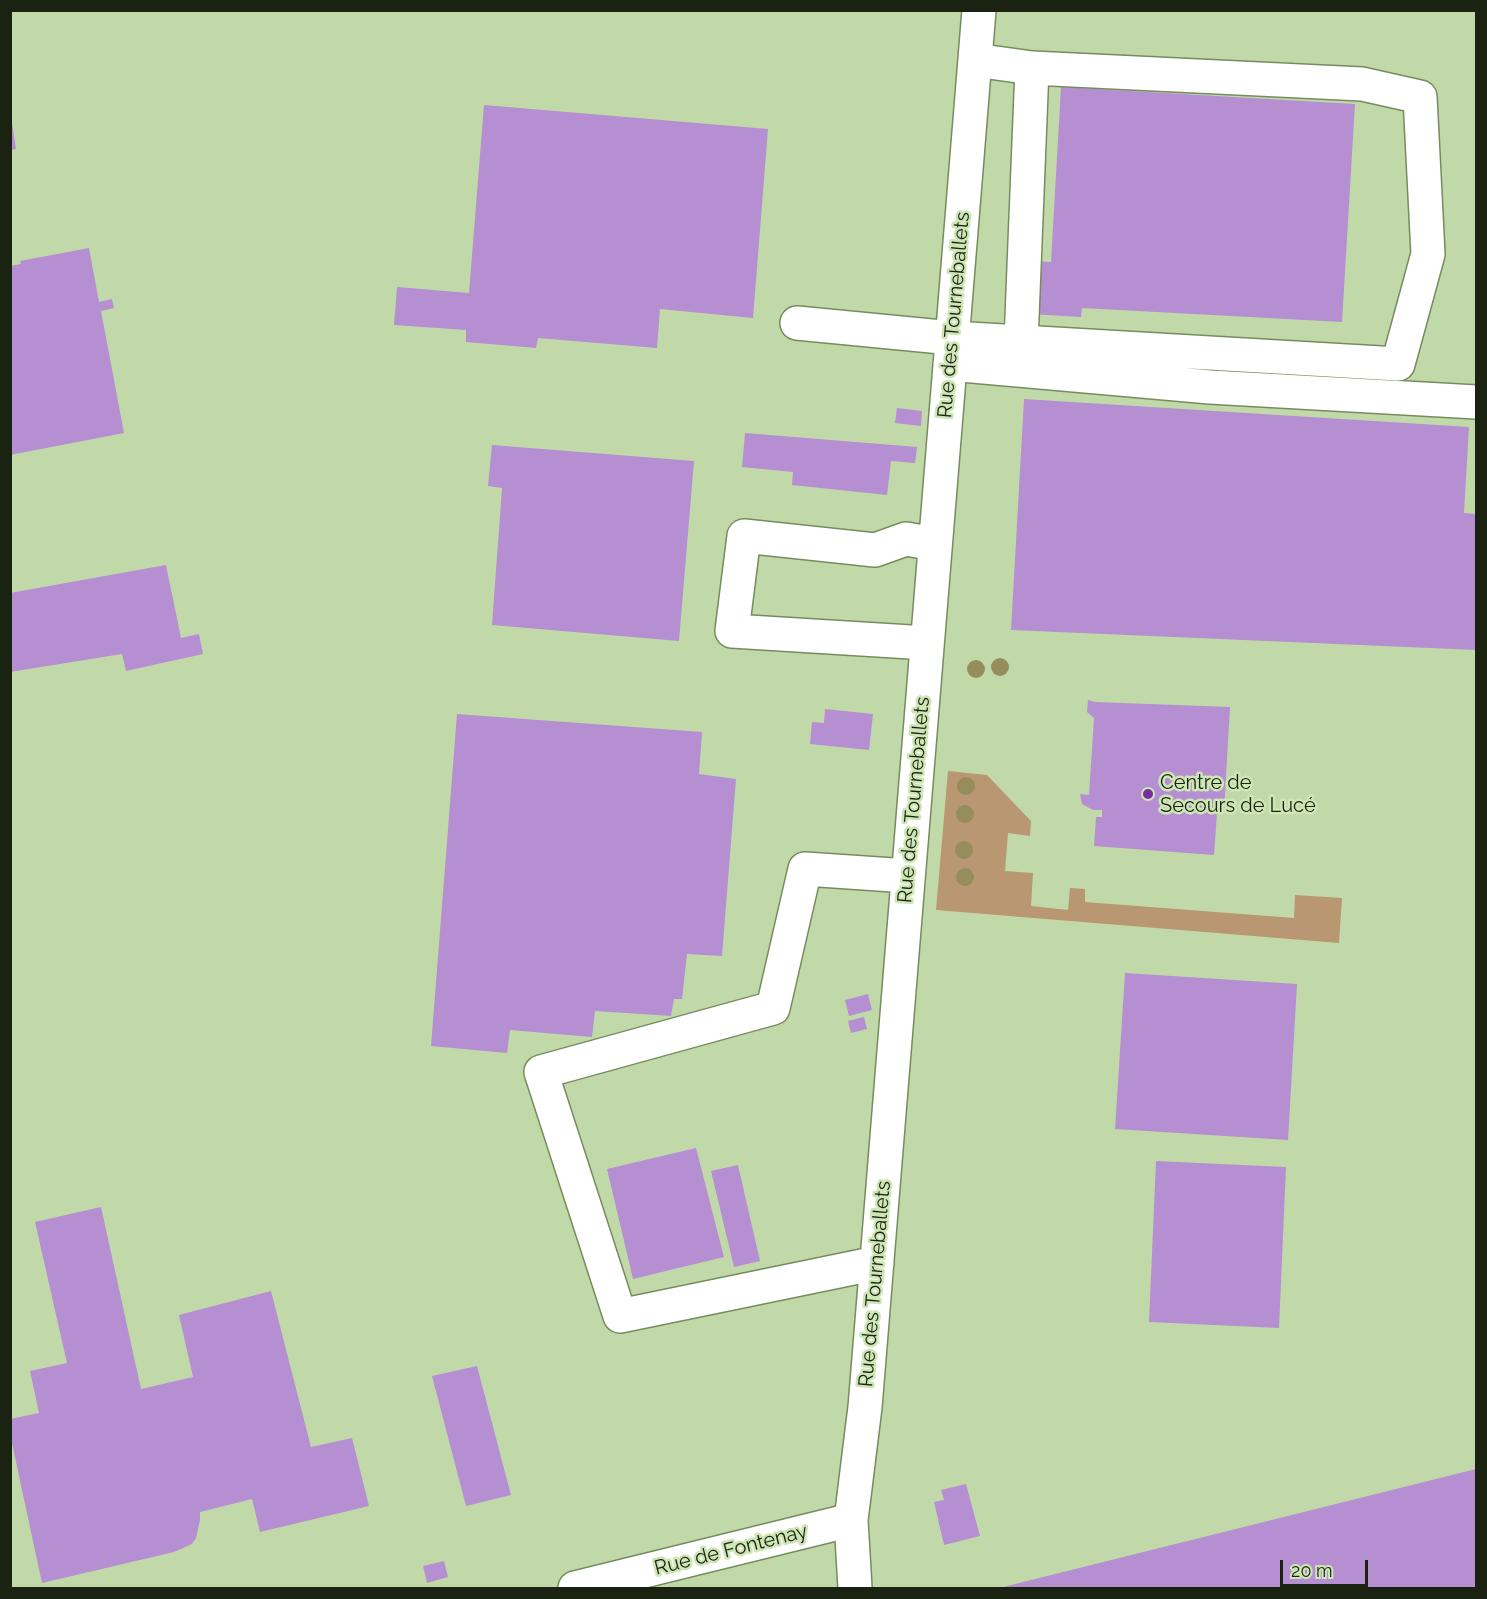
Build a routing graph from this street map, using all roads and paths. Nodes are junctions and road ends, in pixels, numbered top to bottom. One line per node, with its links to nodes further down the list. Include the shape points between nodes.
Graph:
1 (979, 10): 2 (street, Rue des Tourneballets)
2 (975, 60): 3 (street); 6 (street, Rue des Tourneballets)
3 (1032, 68): 5 (street); 5 (street, via 1362,84 1420,97 1428,254 1398,364)
4 (796, 323): 6 (street)
5 (1021, 342): 6 (street)
6 (951, 351): 7 (street, via 1210,387); 8 (street, Rue des Tourneballets)
7 (1476, 402)
8 (935, 544): 9 (street, Rue des Tourneballets); 9 (street, via 906,539 875,550 744,536 732,631)
9 (927, 644): 10 (street, Rue des Tourneballets)
10 (908, 876): 11 (street, Rue des Tourneballets); 11 (street, via 805,869 773,1008 541,1072 620,1316)
11 (877, 1263): 12 (street, Rue des Tourneballets)
12 (851, 1520): 13 (street, Rue de Fontenay); 14 (street, Rue des Tourneballets)
13 (575, 1588)
14 (855, 1588)

